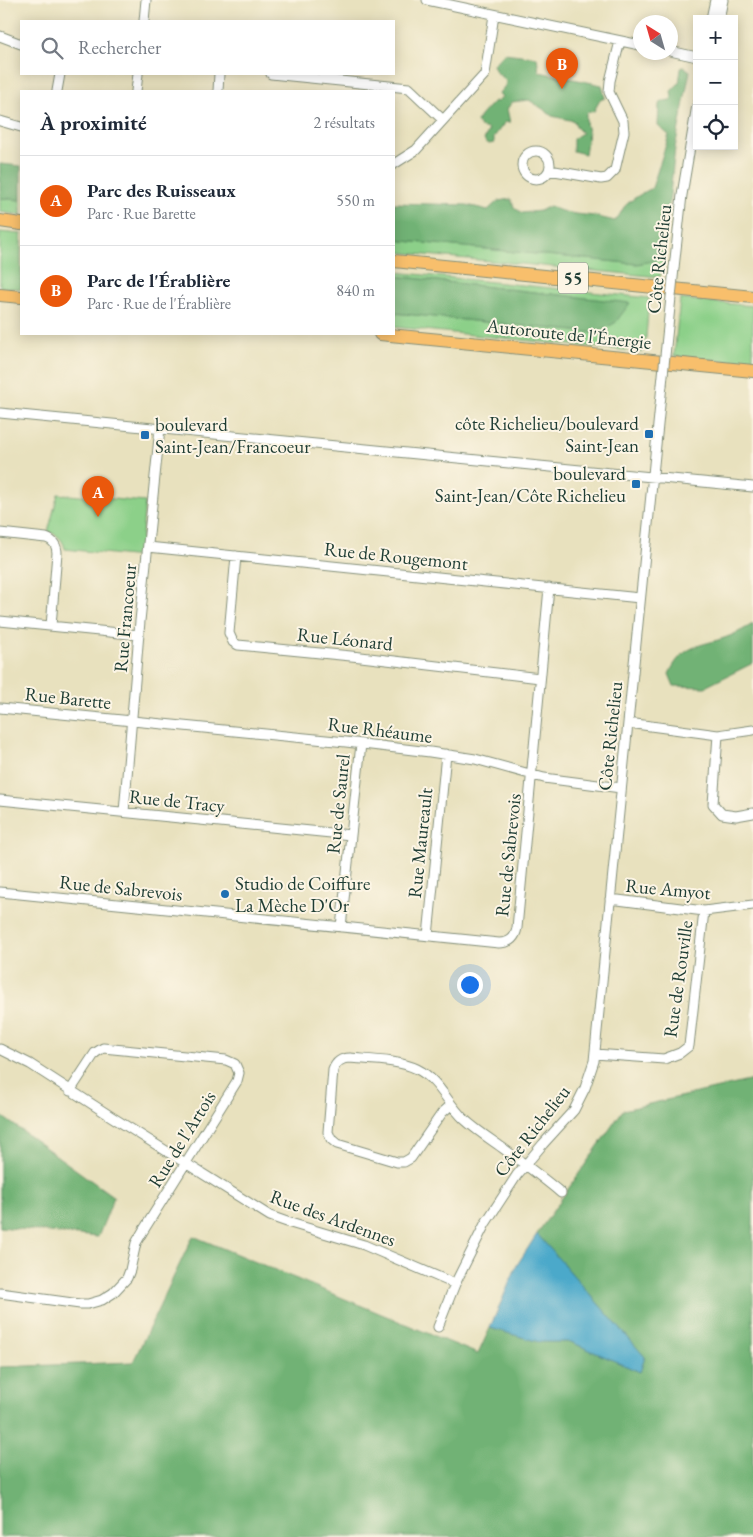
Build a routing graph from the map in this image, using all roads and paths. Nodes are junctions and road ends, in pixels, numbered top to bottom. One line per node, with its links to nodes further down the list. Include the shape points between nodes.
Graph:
1 (146, 0): 8 (street)
2 (427, 0): 5 (street)
3 (715, 0): 6 (street)
4 (723, 0): 7 (street)
5 (494, 15): 10 (street); 22 (street, via 485,74)
6 (712, 15)
7 (720, 15)
8 (144, 20)
9 (0, 36): 11 (street)
10 (620, 41): 12 (street); 27 (street, via 609,92 623,121 624,132 615,170 601,179)
11 (20, 44)
12 (633, 44)
13 (678, 52): 14 (street)
14 (693, 55)
15 (60, 75): 19 (street)
16 (138, 75): 20 (street)
17 (219, 75): 21 (street)
18 (281, 75): 22 (street, via 409,88)
19 (57, 90)
20 (136, 90)
21 (218, 90)
22 (443, 120): 26 (street, via 416,150)
23 (0, 121): 24 (street)
24 (20, 127)
25 (693, 130): 38 (street, Côte Richelieu, bridge, via 674,268)
26 (395, 163)
27 (549, 170)
28 (0, 221): 29 (highway)
29 (20, 224)
30 (395, 261): 33 (highway, 55)
31 (0, 295): 32 (highway)
32 (20, 297)
33 (753, 297)
34 (390, 335): 35 (highway, Autoroute de l'Énergie)
35 (753, 371)
36 (0, 413): 37 (street)
37 (160, 428): 38 (street); 41 (street, Rue Francoeur)
38 (652, 477): 39 (street); 44 (street, Côte Richelieu)
39 (753, 487)
40 (0, 533): 46 (street, via 46,538 56,546)
41 (148, 548): 42 (street, Rue de Rougemont); 47 (street, Rue Francoeur)
42 (236, 556): 43 (street, Rue de Rougemont); 48 (street, Rue Léonard, via 229,633 238,645)
43 (549, 588): 44 (street, Rue de Rougemont); 48 (street, Rue de Sabrevois)
44 (640, 598): 51 (street, Côte Richelieu)
45 (0, 621): 46 (street)
46 (51, 626): 47 (street)
47 (139, 635): 50 (street, Rue Francoeur)
48 (540, 678): 56 (street, Rue de Sabrevois)
49 (0, 708): 50 (street, Rue Barette)
50 (132, 721): 54 (street, Rue Rhéaume); 59 (street, Rue Francoeur)
51 (628, 723): 53 (street); 57 (street, Côte Richelieu)
52 (753, 730): 53 (street)
53 (718, 735): 60 (street, via 714,804 722,814)
54 (360, 744): 55 (street, Rue Rhéaume); 61 (street, Rue de Saurel)
55 (446, 754): 56 (street, Rue Rhéaume); 67 (street, Rue Maureault)
56 (531, 775): 57 (street, Rue Rhéaume); 67 (street, Rue de Sabrevois, via 514,937 501,943)
57 (621, 788): 63 (street, Côte Richelieu)
58 (0, 800): 59 (street, Rue de Tracy)
59 (124, 812): 61 (street, Rue de Tracy)
60 (753, 813)
61 (351, 835): 66 (street, Rue de Saurel)
62 (0, 892): 66 (street, Rue de Sabrevois)
63 (610, 899): 65 (street, Rue Amyot); 69 (street, Côte Richelieu)
64 (753, 906): 65 (street, Rue Amyot)
65 (704, 911): 69 (street, Rue de Rouville, via 688,1046 664,1059)
66 (341, 927): 67 (street, Rue de Sabrevois)
67 (428, 936)
68 (0, 1049): 70 (street, Rue des Ardennes, via 30,1064)
69 (595, 1054): 73 (street, Côte Richelieu, via 589,1079 574,1110)
70 (70, 1091): 72 (street, Rue des Ardennes); 72 (street, Rue de l'Artois, via 95,1053 103,1048 233,1063 239,1073 238,1081)
71 (451, 1105): 71 (street, via 435,1082 413,1067 345,1058 338,1061 333,1070 329,1135 337,1144 404,1162); 73 (street, via 470,1124)
72 (186, 1163): 75 (street, Rue des Ardennes, via 270,1216 364,1245); 76 (street, Rue de l'Artois, via 140,1237 127,1278 111,1295 80,1304)
73 (526, 1165): 74 (street); 75 (street, Côte Richelieu, via 489,1218)
74 (561, 1193)
75 (455, 1284): 77 (street, Côte Richelieu)
76 (0, 1293)
77 (438, 1328)

